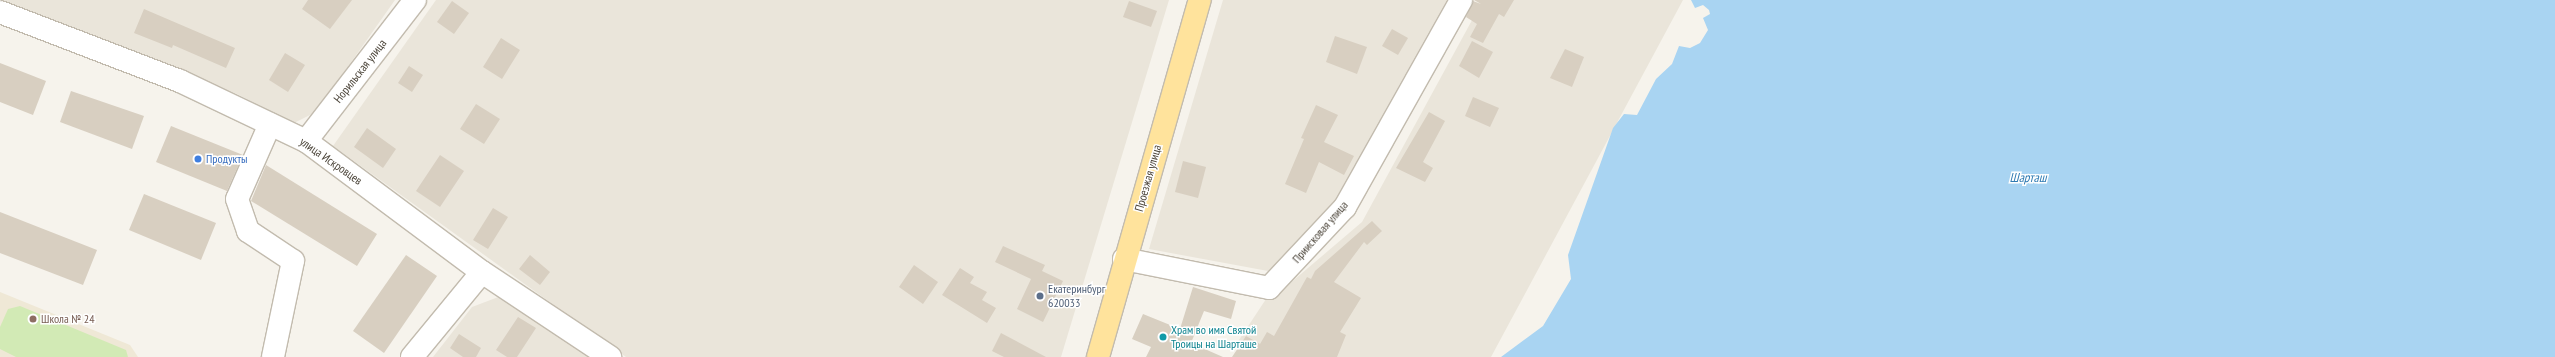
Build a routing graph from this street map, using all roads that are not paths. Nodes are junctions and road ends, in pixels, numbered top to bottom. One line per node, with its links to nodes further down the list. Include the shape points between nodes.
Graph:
1 (414, 0): 6 (street, Норильская улица)
2 (1200, 0): 7 (main road, Проезжая улица)
3 (1461, 0): 7 (street, Приисковая улица, via 1344,207 1269,288)
4 (0, 12): 5 (street, улица Искровцев, via 180,81)
5 (270, 124): 6 (street, улица Искровцев); 9 (street, via 237,200 248,231 293,261)
6 (306, 141): 8 (street, улица Искровцев)
7 (1124, 259): 12 (main road, Проезжая улица)
8 (482, 272): 10 (street); 11 (street, улица Искровцев)
9 (273, 357)
10 (412, 357)
11 (610, 357)
12 (1098, 357)

